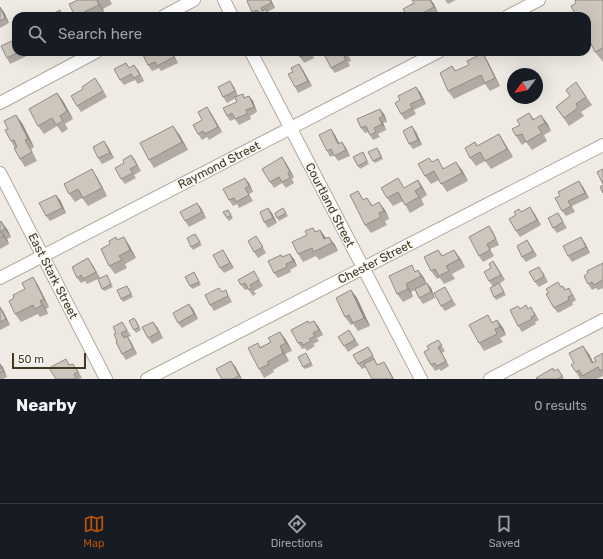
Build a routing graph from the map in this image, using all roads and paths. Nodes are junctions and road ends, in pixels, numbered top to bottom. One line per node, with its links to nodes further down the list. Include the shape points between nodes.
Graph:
1 (194, 0): 4 (street)
2 (224, 0): 5 (street)
3 (539, 0): 6 (street)
4 (172, 12)
5 (230, 12)
6 (516, 12)
7 (88, 56): 10 (street)
8 (253, 56): 11 (street, Courtland Street)
9 (430, 56): 11 (street, Raymond Street)
10 (0, 103)
11 (290, 129): 14 (street, Raymond Street); 15 (street, Courtland Street)
12 (603, 145): 15 (street, Chester Street)
13 (0, 173): 14 (street, East Stark Street)
14 (43, 256): 16 (street, Raymond Street); 18 (street, East Stark Street)
15 (362, 268): 19 (street, Chester Street); 20 (street, Courtland Street)
16 (0, 278)
17 (603, 320): 21 (street)
18 (106, 379)
19 (147, 379)
20 (420, 379)
21 (490, 379)

